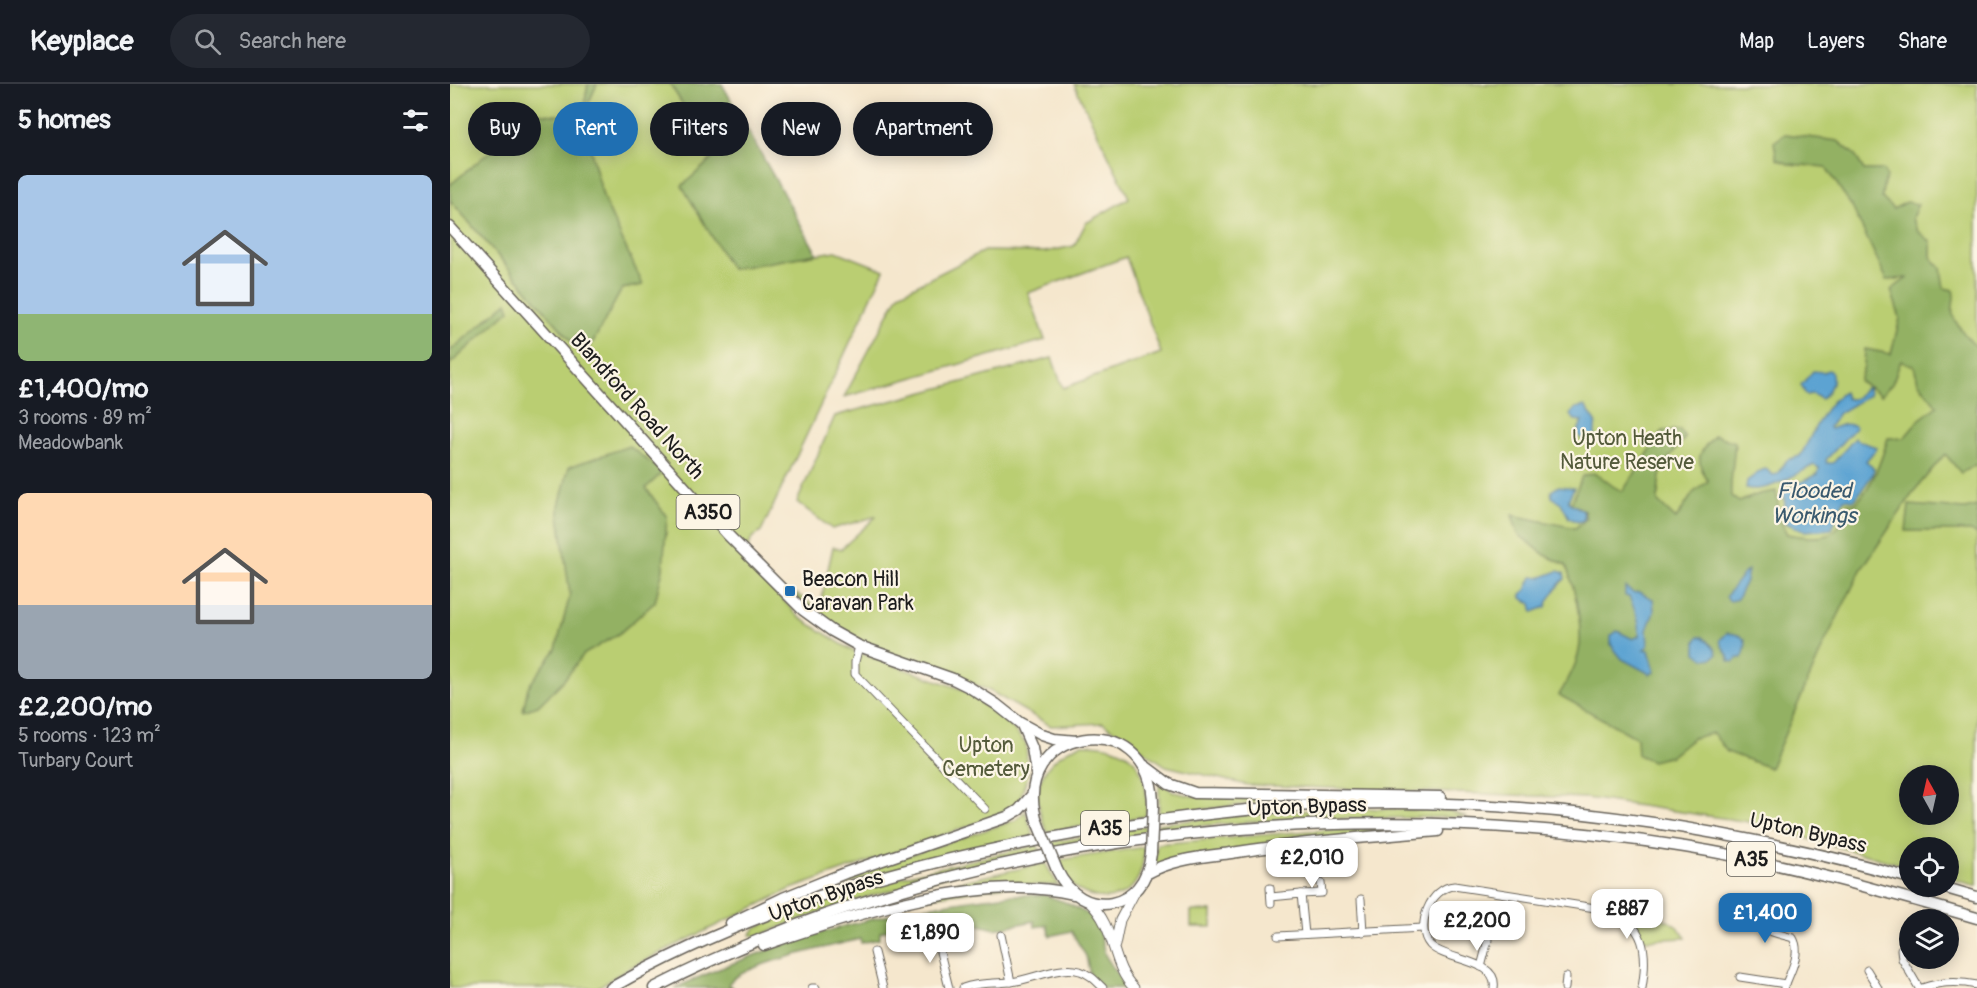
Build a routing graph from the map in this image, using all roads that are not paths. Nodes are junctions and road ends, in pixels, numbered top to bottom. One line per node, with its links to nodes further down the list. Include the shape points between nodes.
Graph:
1 (450, 227): 2 (highway, Blandford Road North / A350, via 776,585 819,622)
2 (859, 646): 3 (highway, Blandford Road North / A350, via 961,683); 8 (street, via 855,674)
3 (1020, 723): 4 (highway, Blandford Road North / A350, via 1054,740); 6 (highway, Blandford Road North / A350, via 1030,740)
4 (1077, 741): 5 (highway, via 1115,742); 6 (highway, via 1054,752)
5 (1144, 766): 9 (highway, A35, via 1169,784 1195,793 1439,797); 11 (highway, bridge, via 1152,784 1153,807)
6 (1036, 773): 7 (highway)
7 (1032, 795): 17 (highway, bridge, via 1033,810 1057,870); 32 (highway, A35, via 1007,818 812,886 746,915)
8 (985, 809)
9 (1541, 810): 12 (highway, Upton Bypass / A35, via 1708,831); 32 (highway, Upton Bypass / A35, via 1407,803 1313,805 1200,815 1088,831 963,855 883,876 790,906)
10 (1520, 828): 11 (highway, A35, via 1297,843 1175,861); 22 (highway, Upton Bypass / A35, via 1723,853 1829,876); 37 (highway, Upton Bypass / A35, via 1400,824 1264,827 1080,849 988,868 864,902 768,936)
11 (1146, 874): 15 (highway)
12 (1899, 875)
13 (1322, 883): 18 (street, via 1322,893)
14 (1270, 888): 18 (street, via 1271,900)
15 (1137, 890): 21 (highway, via 1114,902); 31 (main road, via 1120,920)
16 (1959, 892): 19 (highway)
17 (1073, 894): 21 (highway); 37 (highway, A35, via 1046,888 1015,888 902,904 813,928)
18 (1301, 894): 27 (street)
19 (1977, 897)
20 (1361, 899): 26 (street)
21 (1089, 902): 31 (main road, via 1103,918)
22 (1977, 918)
23 (1751, 920): 43 (street, via 1759,928 1793,938 1796,943 1797,952)
24 (1423, 928): 26 (street); 34 (street, via 1434,948); 55 (street, via 1435,897 1450,886 1608,910 1624,917 1640,938 1646,962)
25 (935, 932): 49 (street)
26 (1363, 932): 27 (street)
27 (1305, 934): 29 (street)
28 (1001, 935): 40 (street)
29 (1278, 936)
30 (1488, 940): 34 (street)
31 (1115, 946): 52 (main road, via 1122,973)
32 (687, 949): 44 (highway, Upton Bypass / A35)
33 (874, 952): 48 (street)
34 (1481, 967): 53 (street, via 1493,975)
35 (1867, 969): 56 (street)
36 (1908, 969): 57 (street)
37 (676, 976): 45 (highway, Upton Bypass / A35)
38 (1566, 977): 54 (street)
39 (1740, 977): 43 (street)
40 (1011, 982): 50 (street); 51 (street, via 1078,970)
41 (1962, 985): 42 (street); 57 (street)
42 (1977, 985)
43 (1785, 986)
44 (611, 988)
45 (654, 988)
46 (812, 988): 47 (street)
47 (816, 988)
48 (883, 988)
49 (949, 988)
50 (963, 988)
51 (1103, 988)
52 (1134, 988)
53 (1494, 988)
54 (1565, 988)
55 (1642, 988)
56 (1878, 988)
57 (1920, 988)

